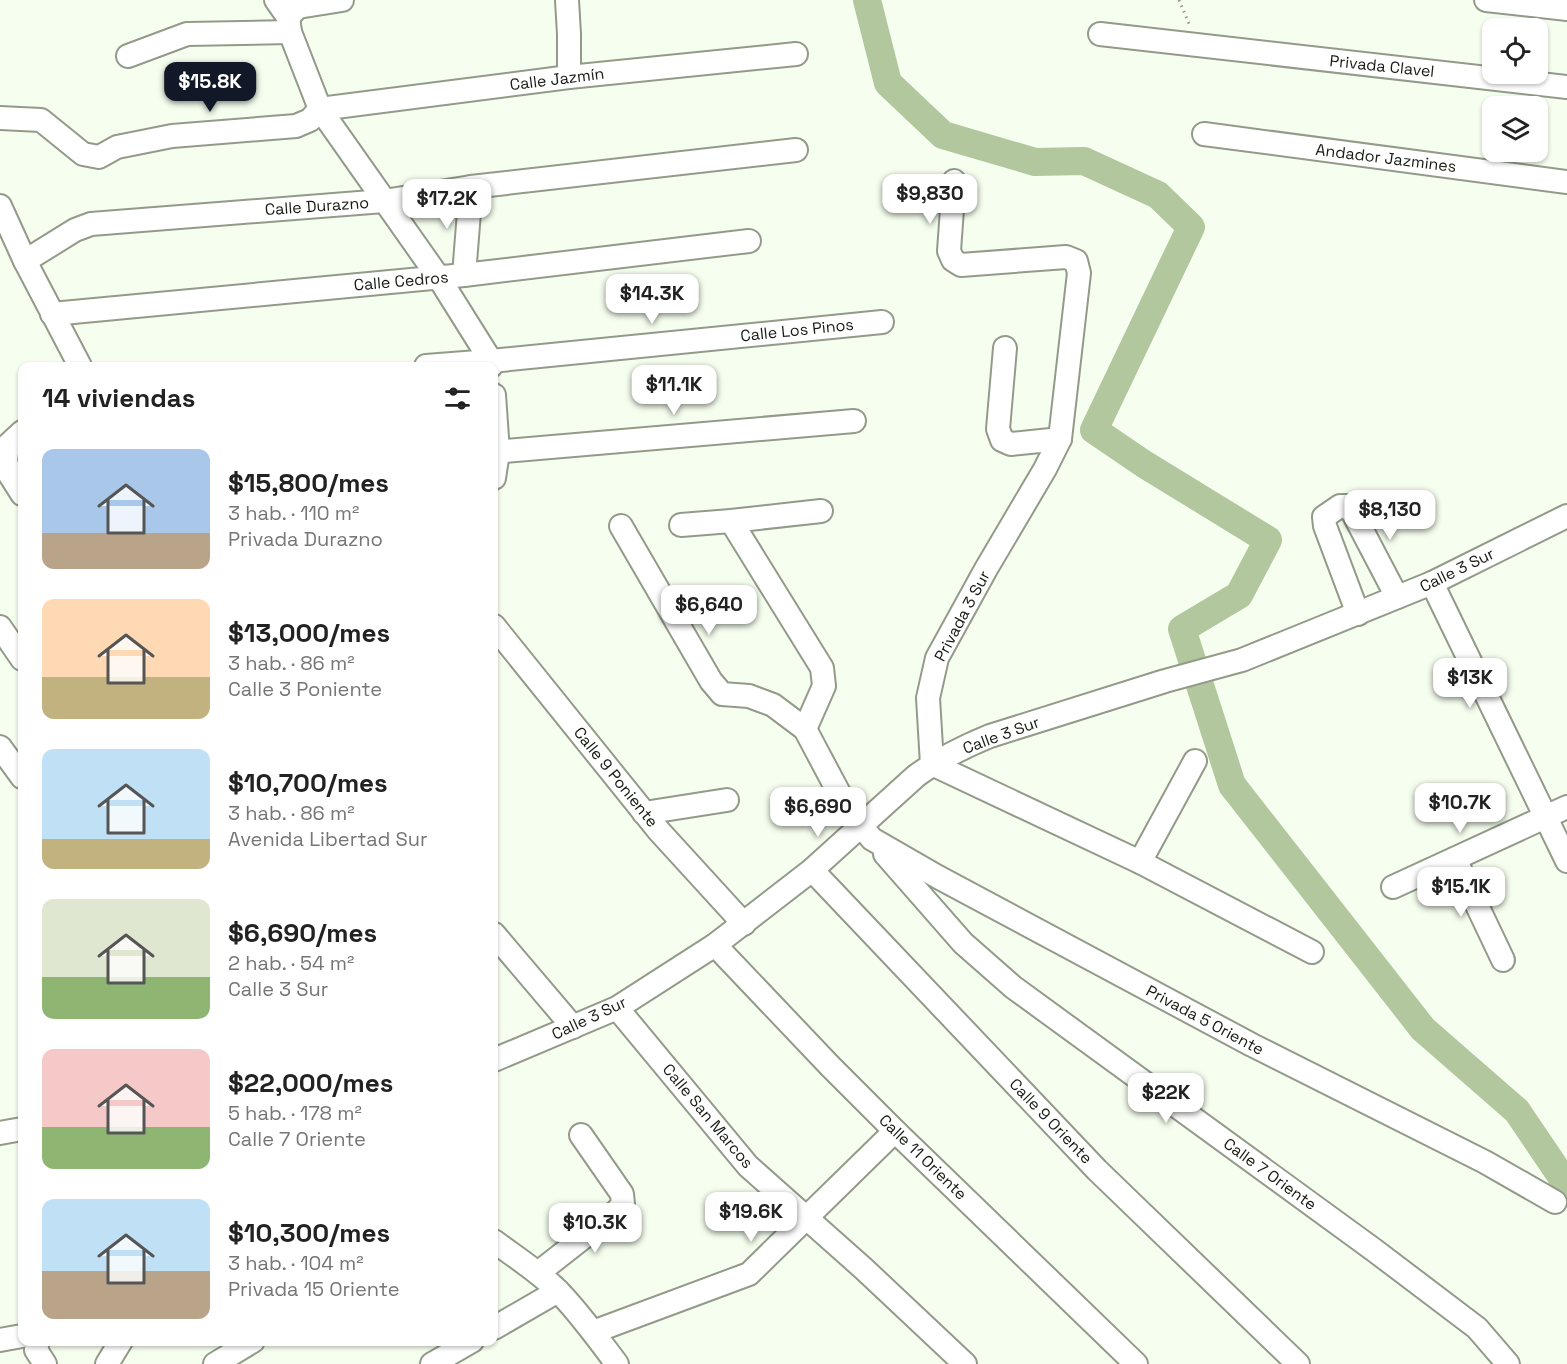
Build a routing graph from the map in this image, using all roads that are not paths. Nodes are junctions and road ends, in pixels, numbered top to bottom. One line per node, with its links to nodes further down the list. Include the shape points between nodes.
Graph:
1 (342, 0): 5 (street, via 298,7)
2 (567, 0): 9 (street)
3 (1486, 0): 4 (street)
4 (1567, 9)
5 (284, 16): 8 (street, via 188,34); 11 (street)
6 (1100, 34): 10 (street, Privada Clavel)
7 (796, 54): 9 (street, Calle Jazmín)
8 (128, 56)
9 (569, 77): 11 (street, Calle Jazmín)
10 (1567, 87)
11 (320, 109): 12 (street, via 310,120 296,126 172,136 117,147 99,157 83,154 42,120); 18 (street)
12 (0, 118)
13 (1204, 134): 16 (street, Andador Jazmines)
14 (796, 150): 17 (street, Calle Durazno)
15 (954, 181): 32 (street, Privada 3 Sur, via 949,251 953,260 961,265 1066,257 1076,261 1079,273)
16 (1567, 182)
17 (471, 187): 18 (street, Calle Durazno); 23 (street)
18 (384, 201): 22 (street, Calle Durazno, via 91,224); 24 (street)
19 (0, 206): 20 (street)
20 (5, 230): 22 (street)
21 (749, 241): 23 (street, Calle Cedros)
22 (25, 261): 25 (street)
23 (464, 275): 24 (street, Calle Cedros)
24 (439, 278): 25 (street, Calle Cedros); 29 (street)
25 (52, 314): 28 (street)
26 (882, 322): 30 (street, Calle Los Pinos)
27 (1005, 348): 32 (street, via 998,429 1002,440 1011,444)
28 (78, 362)
29 (490, 362)
30 (498, 363)
31 (854, 421): 34 (street)
32 (1060, 439): 49 (street, Privada 3 Sur, via 937,658 928,698)
33 (10, 444): 35 (street, via 6,461)
34 (498, 452)
35 (18, 488)
36 (821, 511): 38 (street)
37 (1567, 516): 41 (street, Calle 3 Sur)
38 (731, 521): 39 (street); 47 (street, via 822,668 824,686)
39 (681, 525)
40 (621, 526): 47 (street, via 722,694 749,696 773,705)
41 (1432, 583): 42 (street, Calle 3 Sur); 53 (street)
42 (1397, 597): 43 (street, Calle 3 Sur); 43 (street, via 1353,513 1348,506 1340,506 1324,517 1325,526)
43 (1358, 614): 49 (street, Calle 3 Sur, via 1242,660 990,736)
44 (0, 627): 46 (street)
45 (498, 631): 52 (street, Calle 9 Poniente)
46 (18, 653)
47 (805, 729): 54 (street, Calle 7 Oriente, via 848,810)
48 (1195, 761): 57 (street)
49 (933, 764): 54 (street, Calle 3 Sur, via 916,776); 57 (street)
50 (727, 800): 52 (street)
51 (1567, 807): 53 (street)
52 (644, 813): 60 (street, Calle 9 Poniente)
53 (1545, 817): 55 (street); 56 (street)
54 (867, 833): 58 (street, Calle 3 Sur); 72 (street, Privada 5 Oriente, via 938,877); 91 (street, Calle 7 Oriente, via 963,943 1013,987 1468,1321)
55 (1455, 859): 59 (street); 64 (street)
56 (1567, 861)
57 (1140, 862): 63 (street)
58 (812, 870): 60 (street, Calle 3 Sur); 90 (street, Calle 9 Oriente, via 1097,1170)
59 (1393, 887)
60 (744, 924): 62 (street, Calle 3 Sur)
61 (498, 939): 66 (street)
62 (715, 945): 65 (street, Calle 3 Sur); 69 (street, Calle 11 Oriente)
63 (1312, 952)
64 (1503, 960)
65 (617, 1008): 66 (street, Calle 3 Sur); 73 (street, Calle San Marcos, via 748,1166)
66 (573, 1027): 67 (street, Calle 3 Sur)
67 (498, 1058)
68 (18, 1130): 70 (street)
69 (895, 1131): 73 (street); 89 (street, Calle 11 Oriente)
70 (0, 1132)
71 (581, 1135): 75 (street, via 622,1194 623,1204)
72 (1555, 1202)
73 (806, 1216): 78 (street, via 749,1274); 88 (street, Calle San Marcos)
74 (498, 1244): 75 (street)
75 (538, 1273): 76 (street)
76 (558, 1291): 77 (street); 78 (street)
77 (498, 1326)
78 (593, 1332): 87 (street)
79 (0, 1340): 80 (street)
80 (18, 1344)
81 (118, 1346): 84 (street)
82 (245, 1346): 85 (street)
83 (463, 1346): 86 (street)
84 (107, 1364)
85 (215, 1364)
86 (432, 1364)
87 (616, 1364)
88 (965, 1364)
89 (1136, 1364)
90 (1298, 1364)
91 (1508, 1364)

